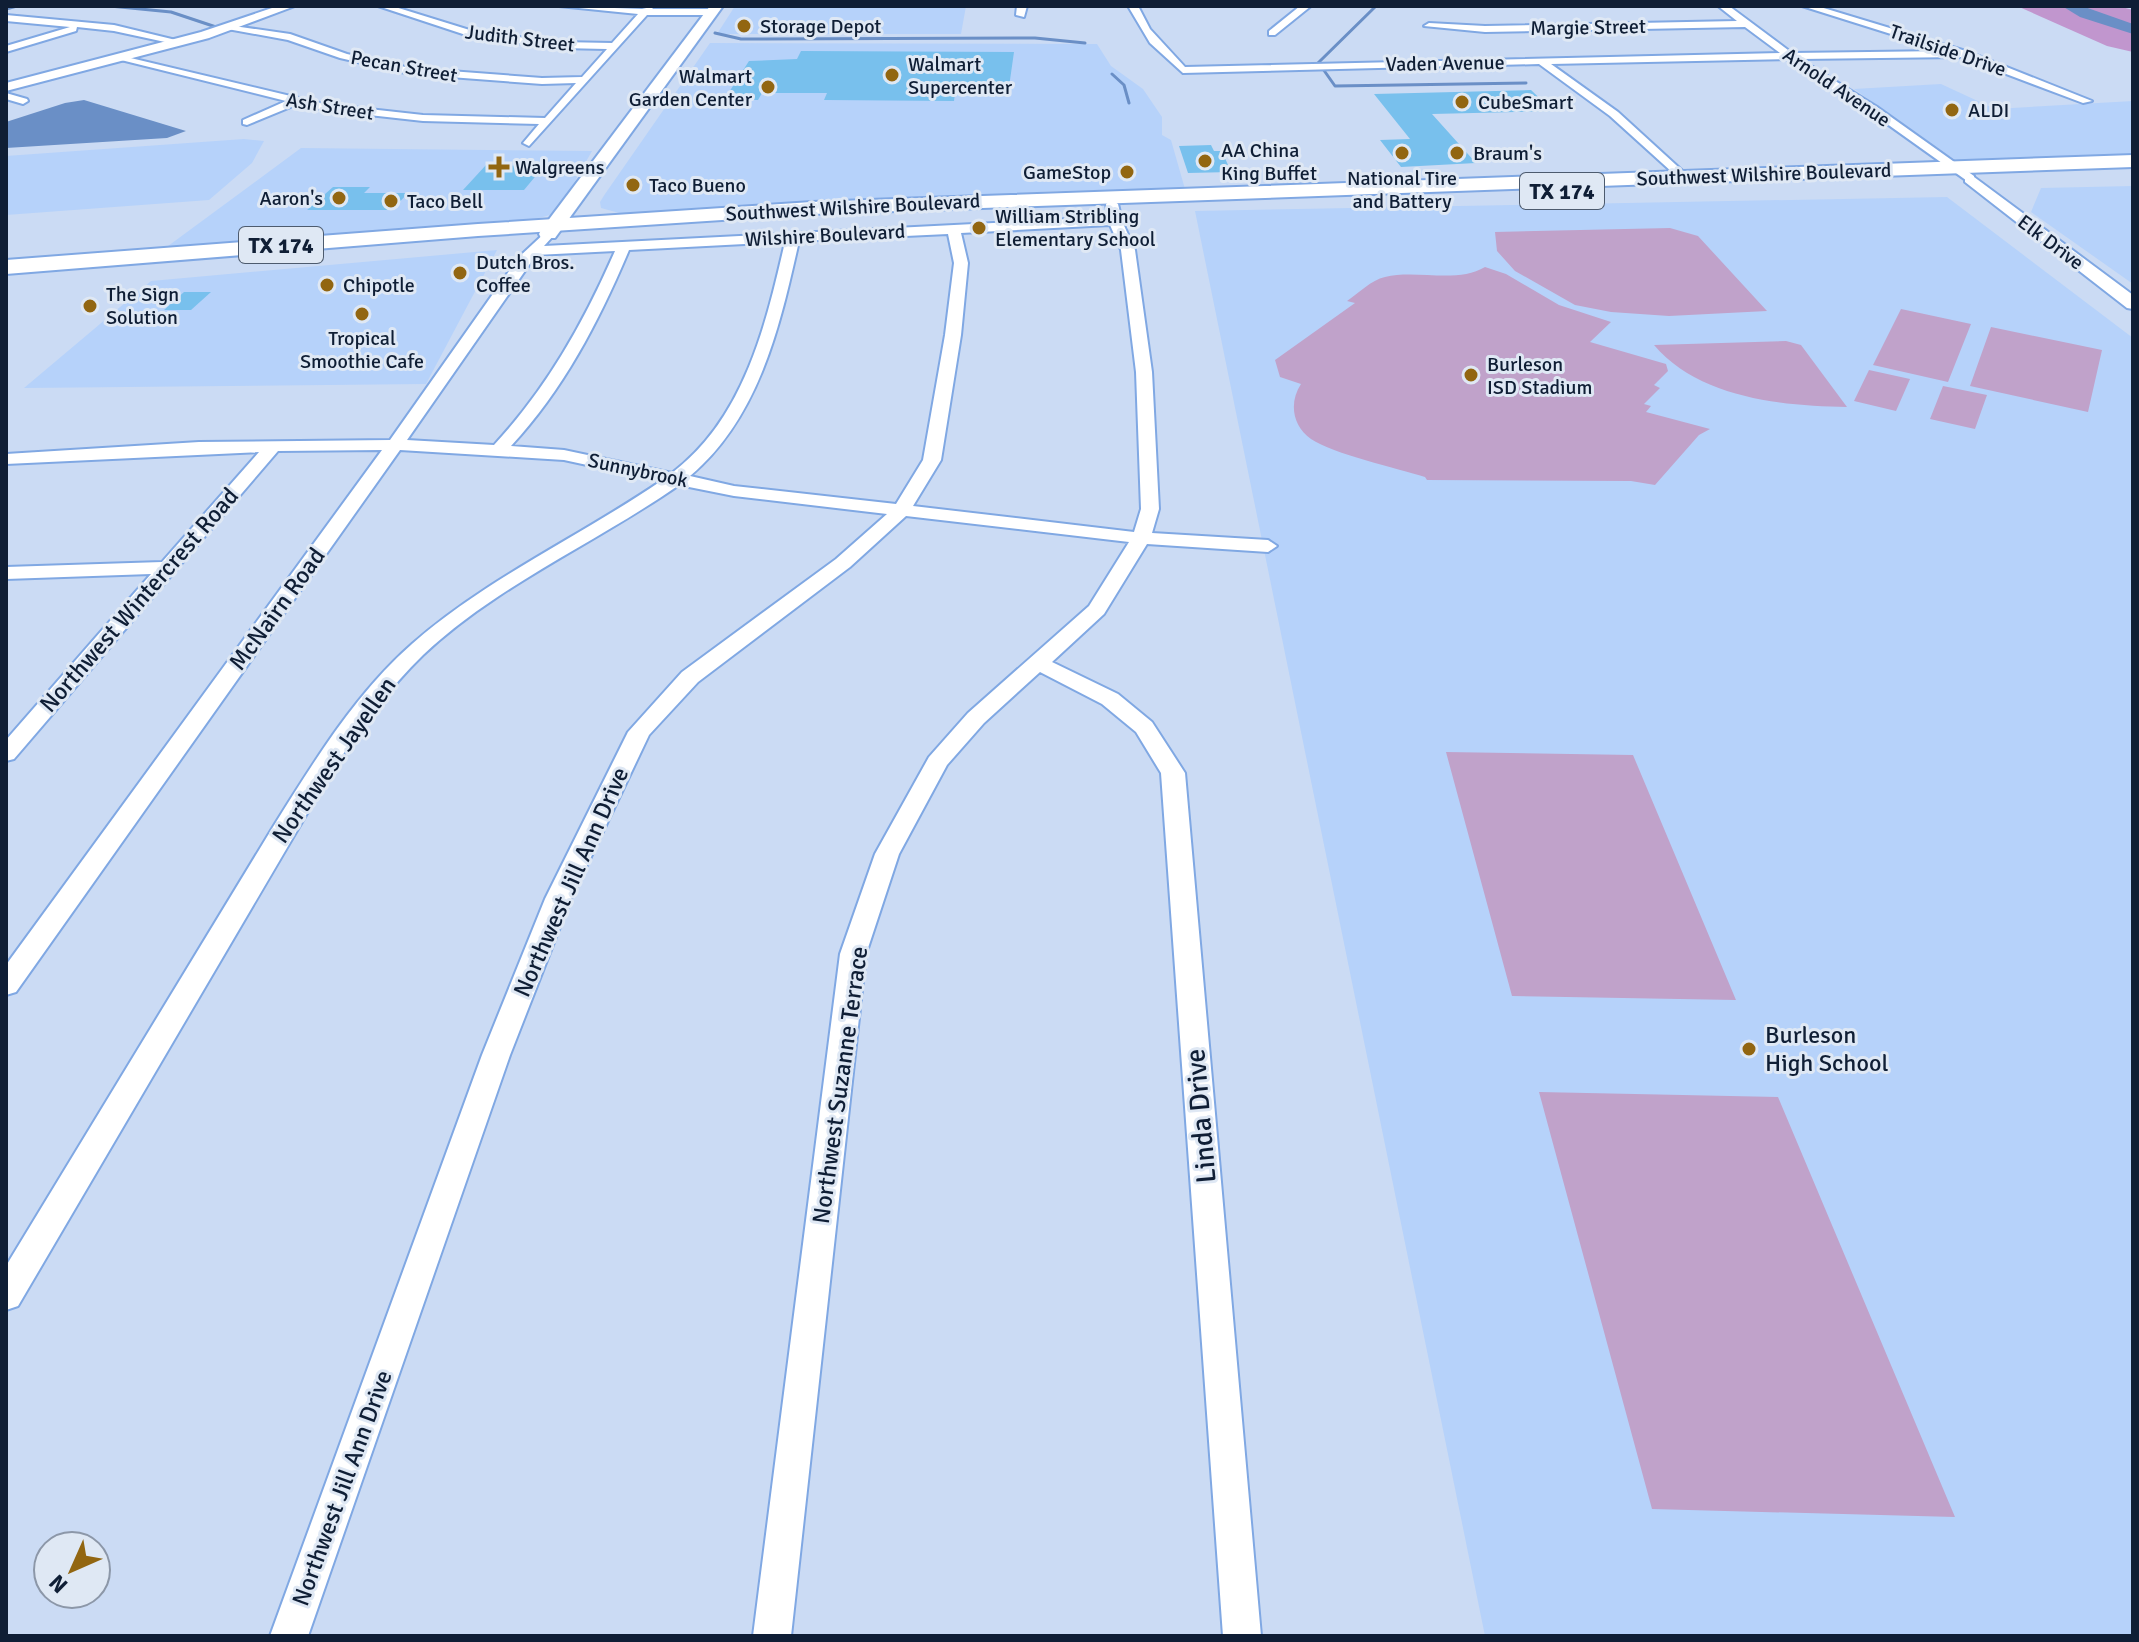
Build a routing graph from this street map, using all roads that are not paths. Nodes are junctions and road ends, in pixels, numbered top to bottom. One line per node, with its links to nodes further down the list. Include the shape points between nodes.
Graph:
1 (289, 6): 14 (street)
2 (383, 6): 17 (street, Judith Street, via 475,35)
3 (564, 6): 8 (street)
4 (1133, 6): 22 (street, Vaden Avenue, via 1162,55 1183,70)
5 (1306, 6): 15 (street)
6 (1723, 6): 11 (street, Arnold Avenue)
7 (1807, 6): 19 (street, Trailside Drive)
8 (648, 9): 9 (street); 17 (street)
9 (714, 9): 39 (main road)
10 (6, 18): 12 (street)
11 (1747, 24): 13 (street, Margie Street); 20 (street, Arnold Avenue)
12 (86, 25): 16 (street); 18 (street)
13 (1429, 26)
14 (227, 28): 16 (street); 23 (street, Pecan Street, via 290,37 410,71)
15 (1272, 33)
16 (179, 42): 21 (street)
17 (613, 46): 23 (street)
18 (6, 49)
19 (1965, 54): 20 (street, Vaden Avenue); 28 (street, Trailside Drive)
20 (1791, 57): 22 (street, Vaden Avenue); 33 (street, Arnold Avenue)
21 (118, 58): 24 (street); 27 (street, Ash Street)
22 (1541, 61): 35 (street, via 1614,114)
23 (584, 80): 29 (street)
24 (6, 87)
25 (6, 96): 26 (street)
26 (23, 101)
27 (296, 101): 29 (street, Ash Street, via 423,118); 30 (street)
28 (2087, 101)
29 (547, 121): 31 (street)
30 (247, 122)
31 (529, 143)
32 (2133, 161): 33 (main road, Southwest Wilshire Boulevard / TX 174)
33 (1952, 167): 35 (main road, Southwest Wilshire Boulevard / TX 174); 36 (street, Arnold Avenue)
34 (2133, 174): 36 (main road, Southwest Wilshire Boulevard / TX 174)
35 (1683, 178): 37 (main road, Southwest Wilshire Boulevard / TX 174)
36 (1970, 179): 37 (main road, Southwest Wilshire Boulevard / TX 174); 48 (street, Elk Drive)
37 (1324, 193): 38 (main road, Southwest Wilshire Boulevard / TX 174); 40 (main road, Southwest Wilshire Boulevard / TX 174)
38 (1069, 197): 41 (main road, Southwest Wilshire Boulevard / TX 174); 42 (main road, via 987,205)
39 (574, 199): 41 (main road, via 596,212); 43 (main road)
40 (1114, 213): 42 (main road, Southwest Wilshire Boulevard / TX 174); 55 (street, Northwest Suzanne Terrace, via 1128,250 1144,372 1150,509)
41 (641, 219): 43 (main road, Southwest Wilshire Boulevard / TX 174)
42 (959, 219): 43 (main road, Southwest Wilshire Boulevard / TX 174); 44 (street, Wilshire Boulevard); 54 (street, Northwest Jill Ann Drive, via 961,263 932,460)
43 (546, 236): 45 (street, Wilshire Boulevard); 46 (main road, Southwest Wilshire Boulevard / TX 174); 47 (main road, Southwest Wilshire Boulevard / TX 174); 49 (street, McNairn Road)
44 (793, 237): 45 (street, Wilshire Boulevard); 53 (street, Northwest Jayellen, via 779,297 734,414 716,441)
45 (624, 246): 51 (street, via 603,297 530,418)
46 (6, 267)
47 (6, 276)
48 (2133, 304)
49 (395, 445): 50 (street, Sunnybrook); 51 (street, Sunnybrook); 62 (street, McNairn Road)
50 (273, 446): 52 (street, Sunnybrook); 57 (street, Northwest Wintercrest Road)
51 (498, 450): 53 (street, Sunnybrook, via 564,455)
52 (6, 459)
53 (678, 478): 54 (street, Sunnybrook, via 734,491); 63 (street, Northwest Jayellen, via 511,582 395,672 293,813)
54 (901, 511): 55 (street, Sunnybrook); 64 (street, Northwest Jill Ann Drive, via 843,563 690,677 639,732 558,899 496,1055)
55 (1141, 538): 56 (street, Sunnybrook); 59 (street, Northwest Suzanne Terrace, via 1097,610)
56 (1268, 546)
57 (167, 568): 58 (street); 60 (street, Northwest Wintercrest Road)
58 (6, 573)
59 (1040, 664): 65 (street, Northwest Suzanne Terrace, via 976,718 937,762 887,854 853,954); 66 (street, Linda Drive, via 1121,708 1144,727 1173,773)
60 (16, 731): 61 (street, Northwest Wintercrest Road)
61 (6, 754)
62 (6, 985)
63 (6, 1295)
64 (289, 1636)
65 (772, 1636)
66 (1242, 1636)

